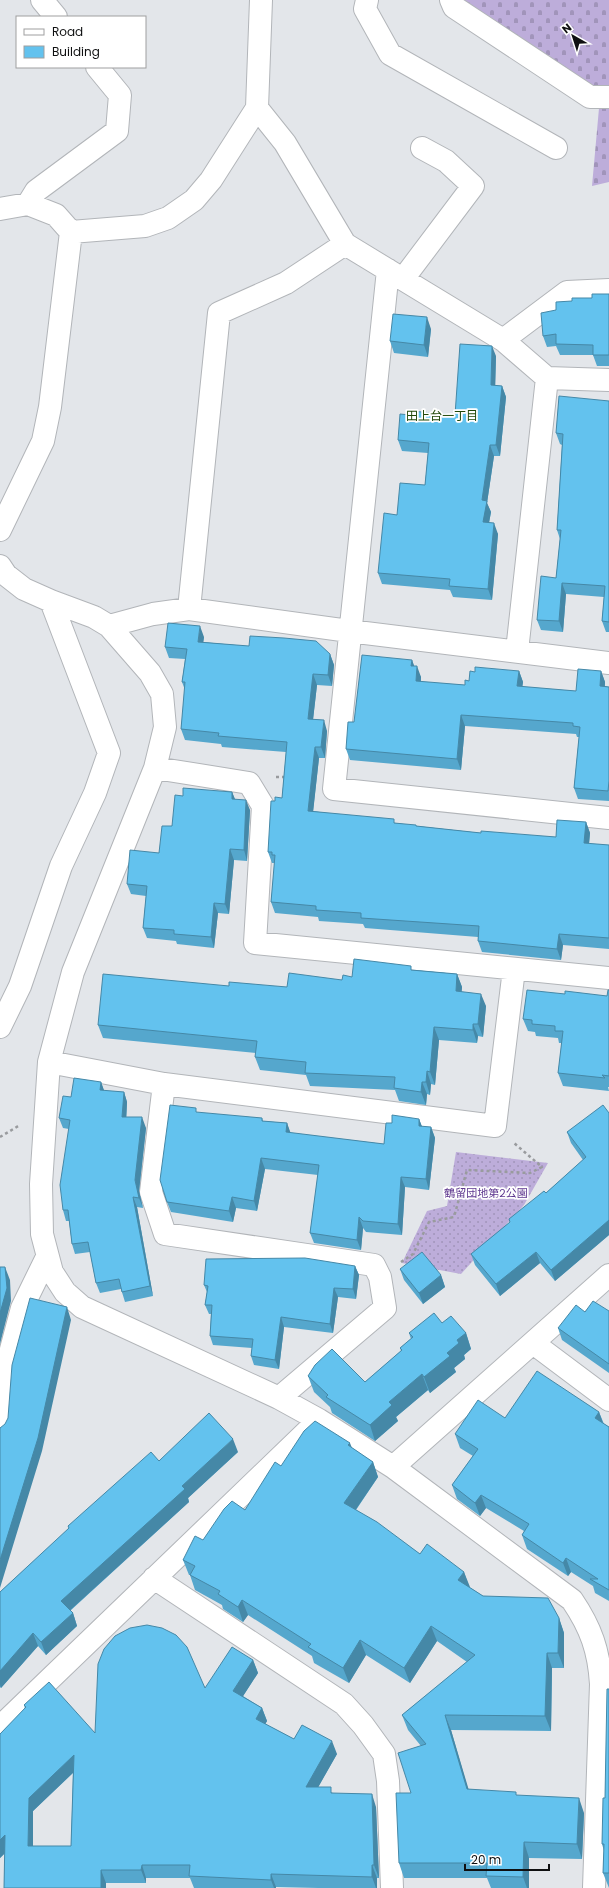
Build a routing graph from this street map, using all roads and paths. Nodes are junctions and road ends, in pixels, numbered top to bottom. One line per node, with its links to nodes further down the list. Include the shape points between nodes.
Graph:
1 (42, 0): 5 (street)
2 (261, 0): 8 (street)
3 (367, 0): 10 (street, via 365,9 390,54)
4 (451, 0): 7 (street, via 454,7 590,97)
5 (55, 16)
6 (98, 68): 11 (street, via 120,95 117,131 36,191)
7 (609, 97)
8 (257, 108): 13 (street, via 211,180 194,200 168,218 145,226); 14 (street, via 284,143)
9 (422, 148): 15 (street, via 446,161 473,186)
10 (556, 148)
11 (28, 204): 12 (street); 13 (street, via 56,216)
12 (0, 209)
13 (71, 232): 20 (street, via 50,407 43,441)
14 (345, 244): 15 (street); 23 (street, via 286,283 219,314)
15 (396, 274): 17 (street); 25 (street)
16 (609, 290): 17 (street, via 567,292)
17 (503, 340): 18 (street)
18 (547, 378): 19 (street); 26 (street)
19 (609, 380)
20 (0, 530)
21 (0, 566): 22 (street, via 6,575 24,589)
22 (51, 601): 24 (street, via 94,617); 34 (street, via 109,754 95,793 61,866 20,986)
23 (189, 609): 24 (street, via 152,614); 25 (street)
24 (109, 626): 28 (street, via 150,674 162,694 164,728)
25 (350, 631): 26 (street); 31 (street, via 334,789)
26 (517, 651): 27 (street)
27 (609, 663)
28 (155, 768): 30 (street); 35 (street, via 73,972)
29 (288, 777): 30 (path, via 264,776)
30 (249, 783): 32 (street, via 263,806 255,943)
31 (609, 818)
32 (514, 969): 33 (street); 37 (street)
33 (609, 978)
34 (0, 1027)
35 (49, 1062): 36 (street); 38 (street, via 41,1184 42,1234)
36 (164, 1084): 37 (street); 40 (street, via 152,1192 165,1234 374,1265)
37 (495, 1126): 40 (path, via 542,1167 530,1173 466,1170 454,1217 428,1222 413,1254)
38 (47, 1258): 42 (street, via 52,1272 65,1292 82,1307); 45 (street, via 22,1308 4,1376)
39 (609, 1275): 41 (street)
40 (380, 1277): 42 (street, via 385,1308)
41 (533, 1343): 43 (street); 46 (street)
42 (279, 1398): 44 (street)
43 (609, 1400)
44 (319, 1420): 46 (street); 47 (street)
45 (0, 1430)
46 (393, 1467): 48 (street, via 572,1600 586,1621 600,1660)
47 (154, 1578): 49 (street); 50 (street, via 344,1704 363,1725 384,1754 388,1781)
48 (605, 1684): 51 (street)
49 (0, 1727)
50 (392, 1888)
51 (594, 1888)

